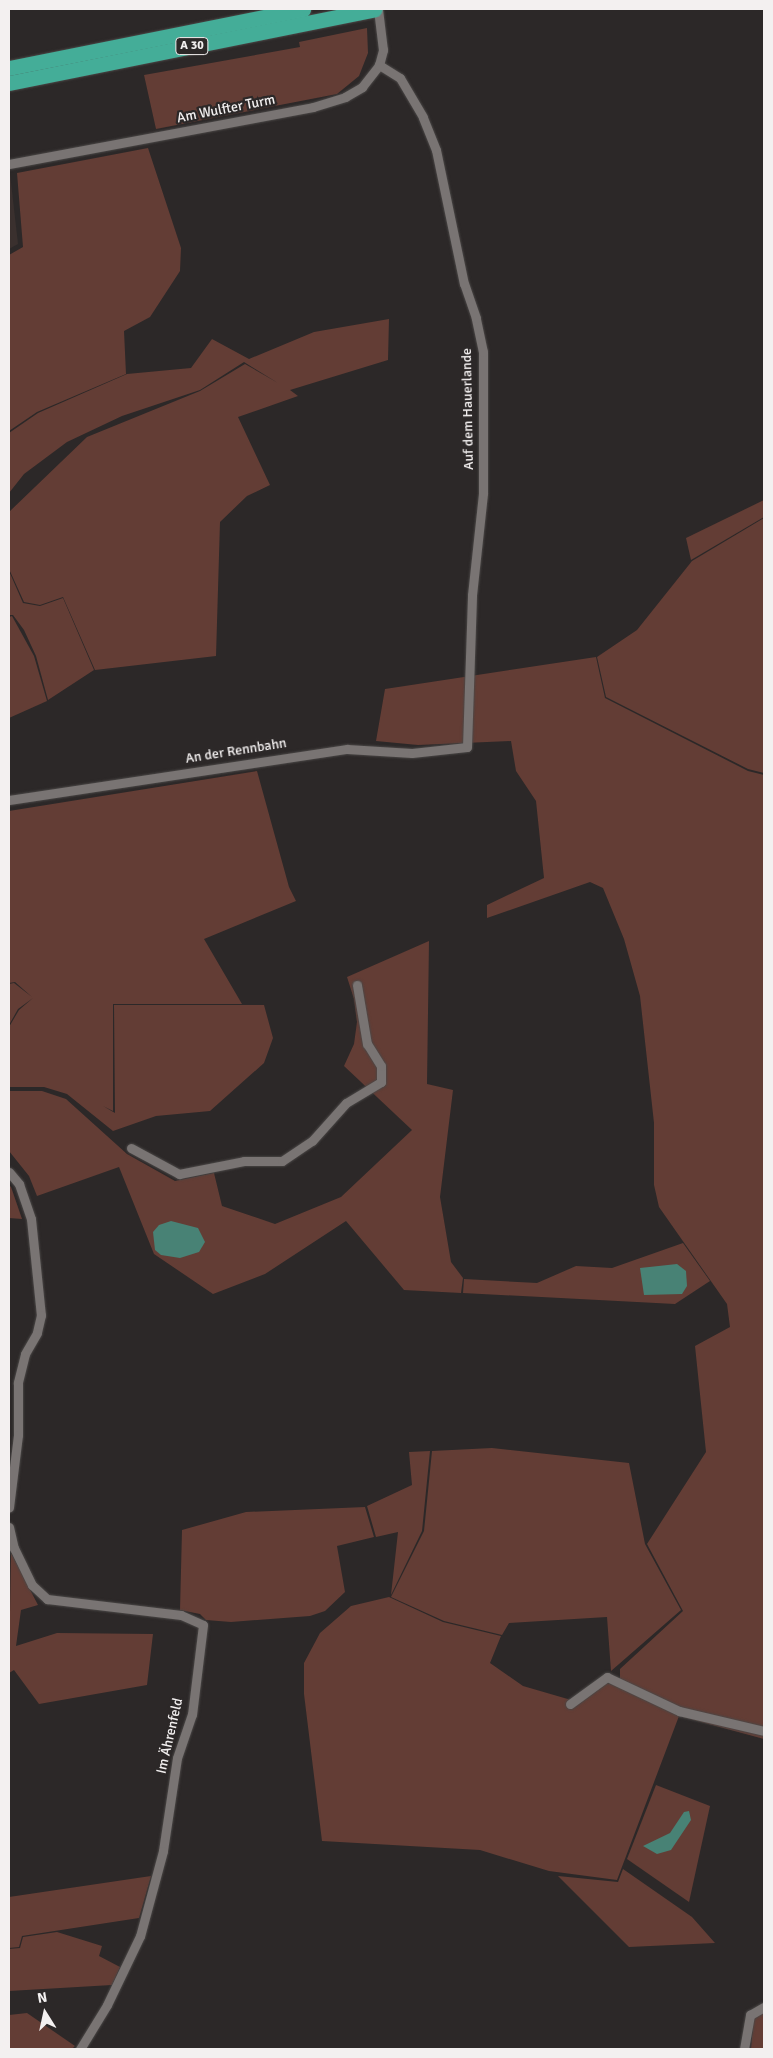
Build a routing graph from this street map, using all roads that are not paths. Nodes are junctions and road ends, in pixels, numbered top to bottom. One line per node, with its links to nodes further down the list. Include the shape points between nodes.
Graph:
1 (303, 9): 4 (highway, A 30)
2 (376, 9): 3 (street, via 382,34); 5 (highway, A 30)
3 (379, 64): 6 (street, Am Wulfter Turm, via 362,87 344,98 314,107); 7 (street, Auf dem Hauerlande, via 400,78 423,117 436,150 462,275 483,352 483,493 472,595)
4 (9, 68)
5 (9, 82)
6 (9, 164)
7 (468, 747): 8 (street, An der Rennbahn, via 412,752 347,749)
8 (9, 800)
9 (357, 985): 10 (street, via 367,1044 381,1066 381,1082 346,1103 312,1141 282,1161 264,1159 179,1174)
10 (131, 1148)
11 (9, 1172): 12 (street, via 19,1184 31,1219 41,1314 37,1333 25,1354 18,1383)
12 (9, 1507)
13 (9, 1527): 17 (street, Im Ährenfeld, via 14,1548 32,1585 47,1600 181,1615 203,1625 192,1714 177,1758 164,1851 140,1936 107,2004)
14 (570, 1704): 15 (street, via 606,1677 679,1711)
15 (764, 1731)
16 (764, 2007): 18 (street, via 750,2015)
17 (80, 2049)
18 (744, 2049)

